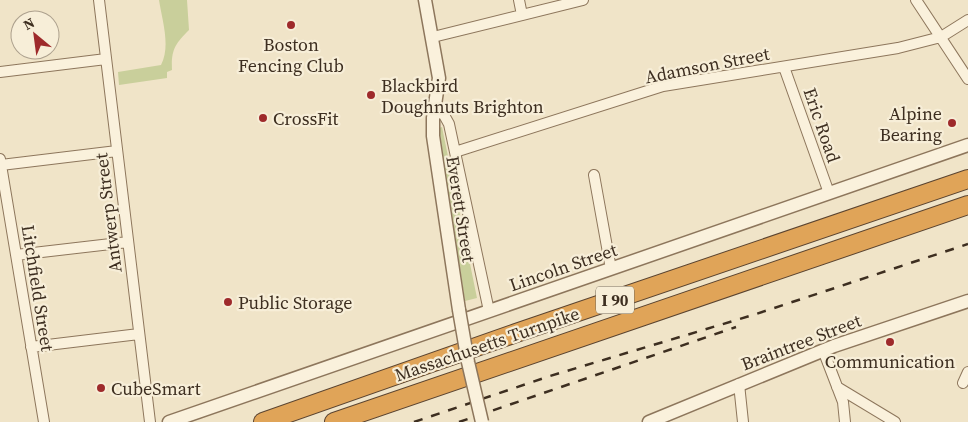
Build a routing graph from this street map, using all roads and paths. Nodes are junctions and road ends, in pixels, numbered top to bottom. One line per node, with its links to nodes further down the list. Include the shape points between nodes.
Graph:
1 (99, 0): 10 (street, Antwerp Street)
2 (425, 0): 9 (street, Everett Street)
3 (519, 0): 6 (street)
4 (584, 0): 6 (street)
5 (916, 0): 8 (street)
6 (522, 15): 9 (street)
7 (968, 20): 8 (street, Adamson Street)
8 (941, 36): 11 (street, Adamson Street, via 898,48); 13 (street)
9 (433, 37): 14 (street, Everett Street, via 439,78)
10 (106, 59): 12 (street); 16 (street, Antwerp Street)
11 (784, 67): 17 (street, Adamson Street, via 663,86); 21 (street, Eric Road)
12 (0, 72)
13 (968, 79)
14 (435, 111): 17 (street, via 447,118); 41 (street, Everett Street, bridge, via 433,136 459,310)
15 (968, 145): 21 (street, Lincoln Street)
16 (117, 151): 18 (street); 23 (street, Antwerp Street)
17 (455, 152): 27 (street)
18 (0, 162): 24 (street, Litchfield Street)
19 (594, 176): 25 (street)
20 (968, 179): 39 (highway, Massachusetts Turnpike / I 90)
21 (829, 193): 25 (street, Lincoln Street)
22 (968, 205): 40 (highway, Massachusetts Turnpike / I 90)
23 (128, 242): 24 (street); 28 (street, Antwerp Street)
24 (16, 255): 29 (street, Litchfield Street)
25 (611, 269): 27 (street, Lincoln Street)
26 (965, 304): 30 (street, Braintree Street)
27 (489, 311): 38 (street, Lincoln Street)
28 (139, 334): 29 (street); 37 (street, Antwerp Street)
29 (31, 347): 36 (street, Litchfield Street)
30 (823, 350): 33 (street, Braintree Street); 34 (street)
31 (968, 372): 32 (street)
32 (963, 383)
33 (739, 384): 35 (street, Braintree Street); 42 (street)
34 (837, 387): 43 (street, via 843,402); 44 (street)
35 (652, 421)
36 (44, 422)
37 (150, 422)
38 (169, 422)
39 (263, 422)
40 (334, 422)
41 (482, 422)
42 (743, 422)
43 (845, 422)
44 (895, 422)

